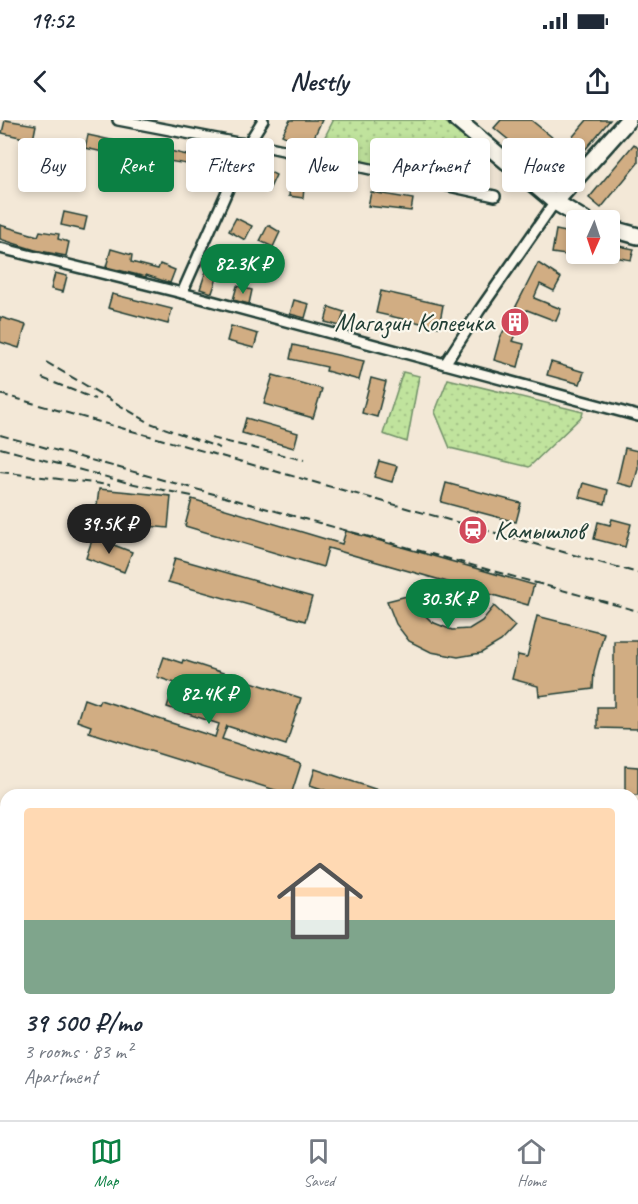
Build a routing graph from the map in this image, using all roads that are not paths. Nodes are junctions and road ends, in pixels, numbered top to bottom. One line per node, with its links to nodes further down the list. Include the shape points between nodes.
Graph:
1 (118, 120): 5 (street)
2 (263, 120): 6 (street)
3 (457, 120): 10 (main road)
4 (628, 120): 10 (main road)
5 (216, 138)
6 (252, 138)
7 (274, 149): 9 (street)
8 (227, 192): 15 (street)
9 (495, 196)
10 (555, 202): 11 (main road); 16 (street)
11 (568, 210)
12 (620, 231): 13 (main road)
13 (638, 236)
14 (0, 248): 15 (street)
15 (182, 293): 16 (street)
16 (445, 364): 17 (street)
17 (638, 417)

